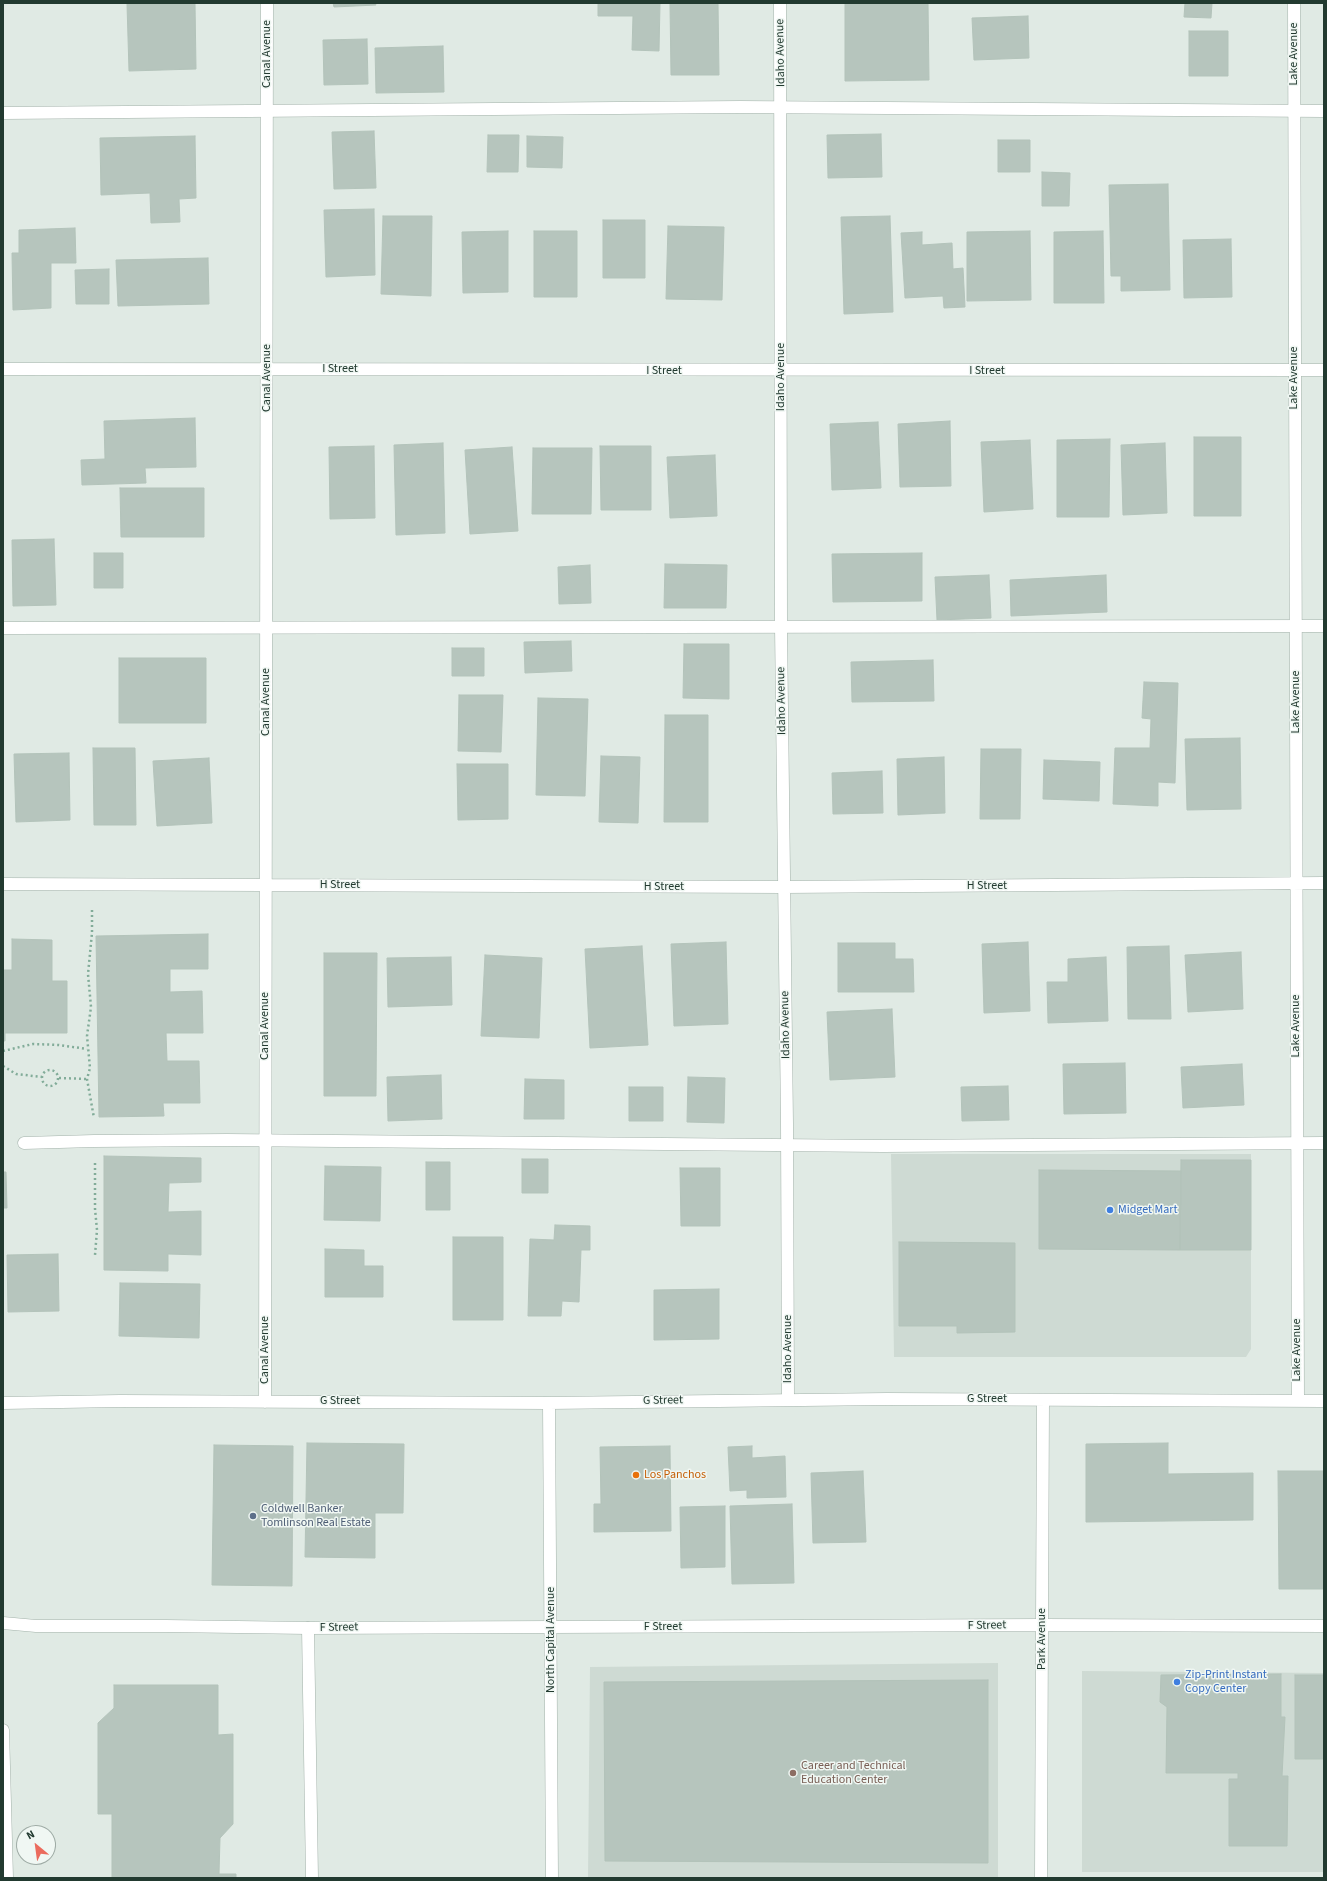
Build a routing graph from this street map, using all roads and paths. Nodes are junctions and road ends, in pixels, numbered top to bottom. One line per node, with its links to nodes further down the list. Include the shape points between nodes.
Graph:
1 (267, 3): 7 (street, Canal Avenue)
2 (780, 3): 4 (street, Idaho Avenue)
3 (1294, 3): 6 (street, Lake Avenue)
4 (781, 107): 6 (street); 7 (street); 11 (street, Idaho Avenue)
5 (1324, 110): 6 (street)
6 (1294, 111): 12 (street, Lake Avenue)
7 (267, 112): 8 (street); 10 (street, Canal Avenue)
8 (3, 113)
9 (3, 369): 10 (street, I Street)
10 (267, 370): 11 (street, I Street); 18 (street, Canal Avenue)
11 (781, 370): 12 (street, I Street); 14 (street, Idaho Avenue)
12 (1294, 370): 13 (street, I Street); 15 (street, Lake Avenue)
13 (1324, 370)
14 (781, 626): 15 (street); 18 (street); 23 (street, Idaho Avenue)
15 (1296, 626): 16 (street); 19 (street, Lake Avenue)
16 (1324, 626)
17 (3, 628): 18 (street)
18 (266, 628): 22 (street, Canal Avenue)
19 (1295, 883): 20 (street, H Street); 23 (street, H Street); 34 (street, Lake Avenue)
20 (1324, 883)
21 (3, 884): 22 (street, H Street)
22 (266, 884): 23 (street, H Street); 32 (street, Canal Avenue)
23 (784, 887): 36 (street, Idaho Avenue)
24 (92, 910): 25 (path, via 88,974 91,998 87,1027)
25 (88, 1049): 26 (path, via 33,1044); 30 (path, via 90,1068)
26 (3, 1051)
27 (3, 1066): 28 (path, via 16,1074)
28 (42, 1077): 29 (path, via 44,1072 49,1070 54,1071); 29 (path, via 43,1083 50,1087 57,1083)
29 (59, 1078): 30 (path)
30 (87, 1079): 31 (path)
31 (95, 1125)
32 (265, 1140): 33 (street, via 101,1140); 36 (street); 43 (street, Canal Avenue)
33 (24, 1143)
34 (1296, 1143): 35 (street); 36 (street); 41 (street, Lake Avenue)
35 (1324, 1143)
36 (787, 1146): 39 (street, Idaho Avenue)
37 (95, 1160): 38 (path)
38 (95, 1255)
39 (788, 1400): 40 (street, G Street); 44 (street, G Street)
40 (1043, 1400): 41 (street, G Street); 47 (street, Park Avenue)
41 (1298, 1400): 42 (street, G Street)
42 (1324, 1401)
43 (265, 1402): 44 (street, G Street); 45 (street, G Street)
44 (549, 1402): 49 (street, North Capital Avenue)
45 (3, 1403)
46 (3, 1623): 50 (street, F Street, via 36,1626)
47 (1042, 1625): 48 (street, F Street); 49 (street, F Street); 55 (street, Park Avenue)
48 (1324, 1626)
49 (551, 1627): 50 (street, F Street); 54 (street, North Capital Avenue)
50 (308, 1628): 53 (street)
51 (3, 1730): 52 (street)
52 (7, 1878)
53 (312, 1878)
54 (552, 1878)
55 (1041, 1878)

